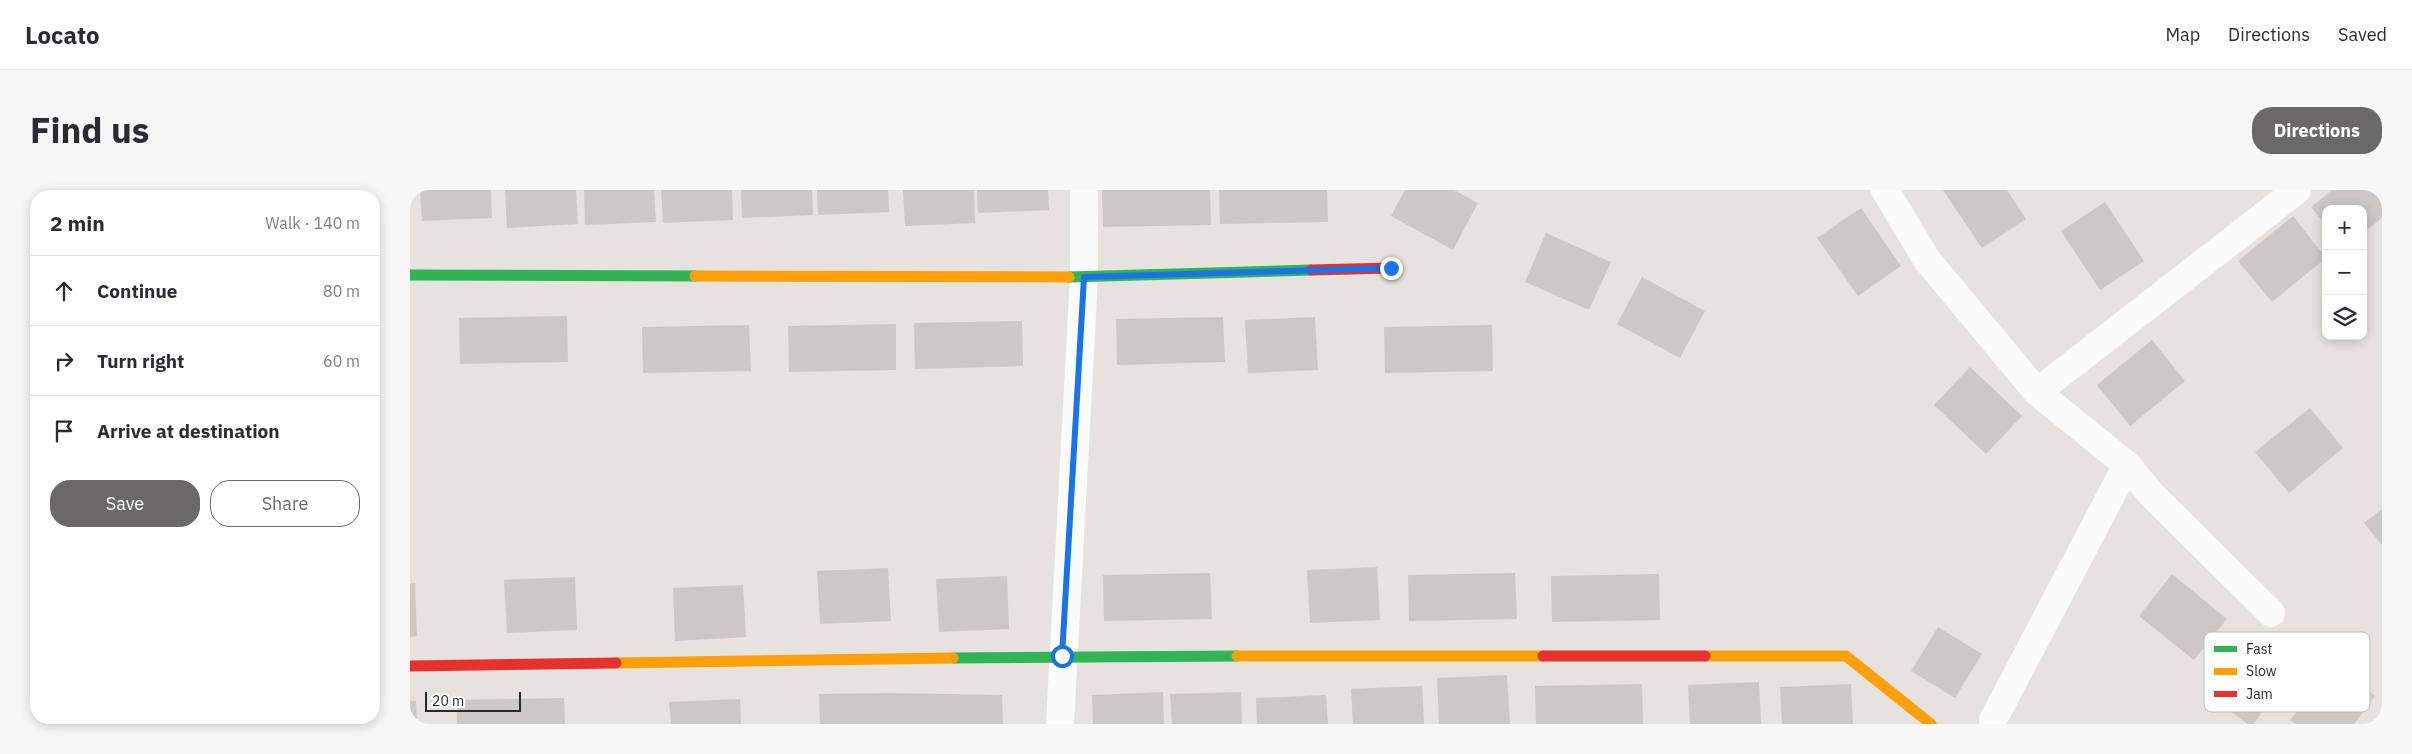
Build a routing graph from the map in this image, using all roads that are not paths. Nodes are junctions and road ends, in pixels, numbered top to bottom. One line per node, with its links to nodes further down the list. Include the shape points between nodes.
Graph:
1 (1084, 190): 6 (street)
2 (1885, 190): 7 (street, via 1927,260)
3 (2297, 190): 7 (street)
4 (1391, 268): 6 (street)
5 (410, 275): 6 (street)
6 (1084, 277): 10 (street)
7 (2037, 392): 8 (street)
8 (2127, 465): 9 (street, via 2151,494); 12 (street)
9 (2271, 613)
10 (1062, 656): 11 (street); 13 (street); 14 (street, via 1846,656)
11 (410, 666)
12 (1990, 722)
13 (1060, 724)
14 (1931, 724)

